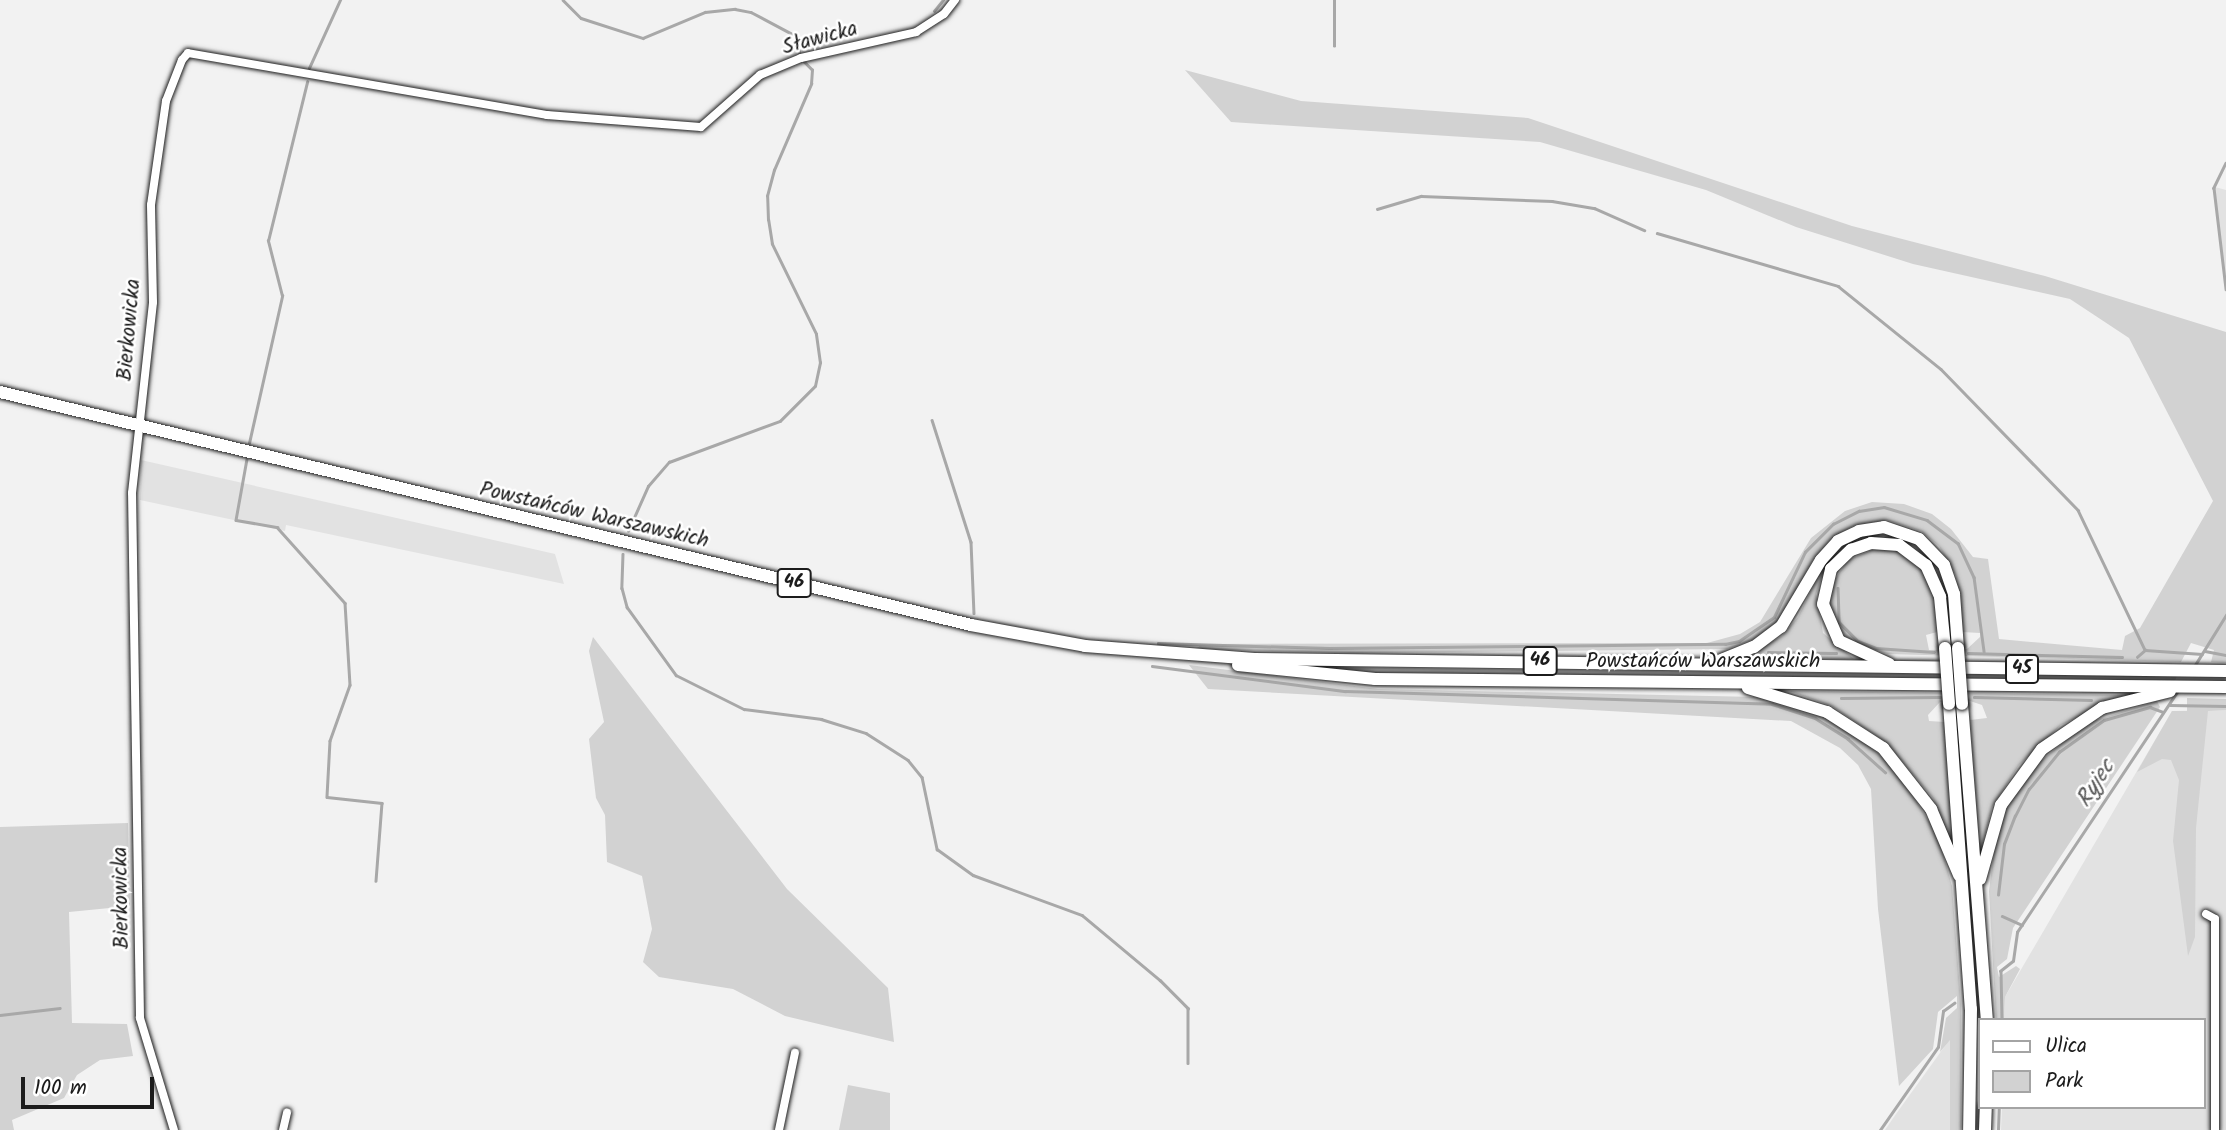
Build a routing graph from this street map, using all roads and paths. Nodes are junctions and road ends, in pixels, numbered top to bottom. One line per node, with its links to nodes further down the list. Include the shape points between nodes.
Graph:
1 (955, 0): 2 (street, Sławicka, via 944,14 916,32 802,58 761,75)
2 (701, 127): 4 (street, Bierkowicka, via 547,115 188,53 173,76 150,205 153,302)
3 (0, 392): 4 (main road, Powstańców Warszawskich / 46)
4 (137, 425): 6 (main road, Powstańców Warszawskich / 46, via 971,625 1085,646); 21 (street, Bierkowicka, via 132,492 140,1018)
5 (1951, 648): 7 (main road, via 1954,594 1944,565 1919,539 1884,527 1838,541 1821,560 1781,627 1754,647); 8 (main road, via 1940,597 1926,565 1899,545 1881,541 1861,545 1842,556 1827,578 1823,604 1828,623 1846,647); 13 (main road, bridge)
6 (1182, 656): 7 (main road, Powstańców Warszawskich / 46); 10 (main road, Powstańców Warszawskich / 46, via 1334,677)
7 (1713, 663): 8 (main road, Powstańców Warszawskich / 46)
8 (1899, 667): 9 (main road, Powstańców Warszawskich / 45)
9 (2226, 671)
10 (1723, 682): 12 (main road, Powstańców Warszawskich / 46); 14 (main road, via 1813,705 1883,748 1931,809)
11 (2226, 687): 12 (main road)
12 (2170, 689): 15 (main road, via 2102,708 2042,749 2001,805)
13 (1956, 704): 14 (main road); 15 (main road)
14 (1963, 886): 24 (main road, via 1971,1009)
15 (1979, 886): 17 (main road)
16 (2206, 914): 26 (street, via 2215,919)
17 (1987, 1018)
18 (795, 1053): 23 (street)
19 (1986, 1109): 25 (main road)
20 (288, 1112): 22 (street)
21 (174, 1130)
22 (283, 1130)
23 (779, 1130)
24 (1969, 1130)
25 (1986, 1130)
26 (2215, 1130)

